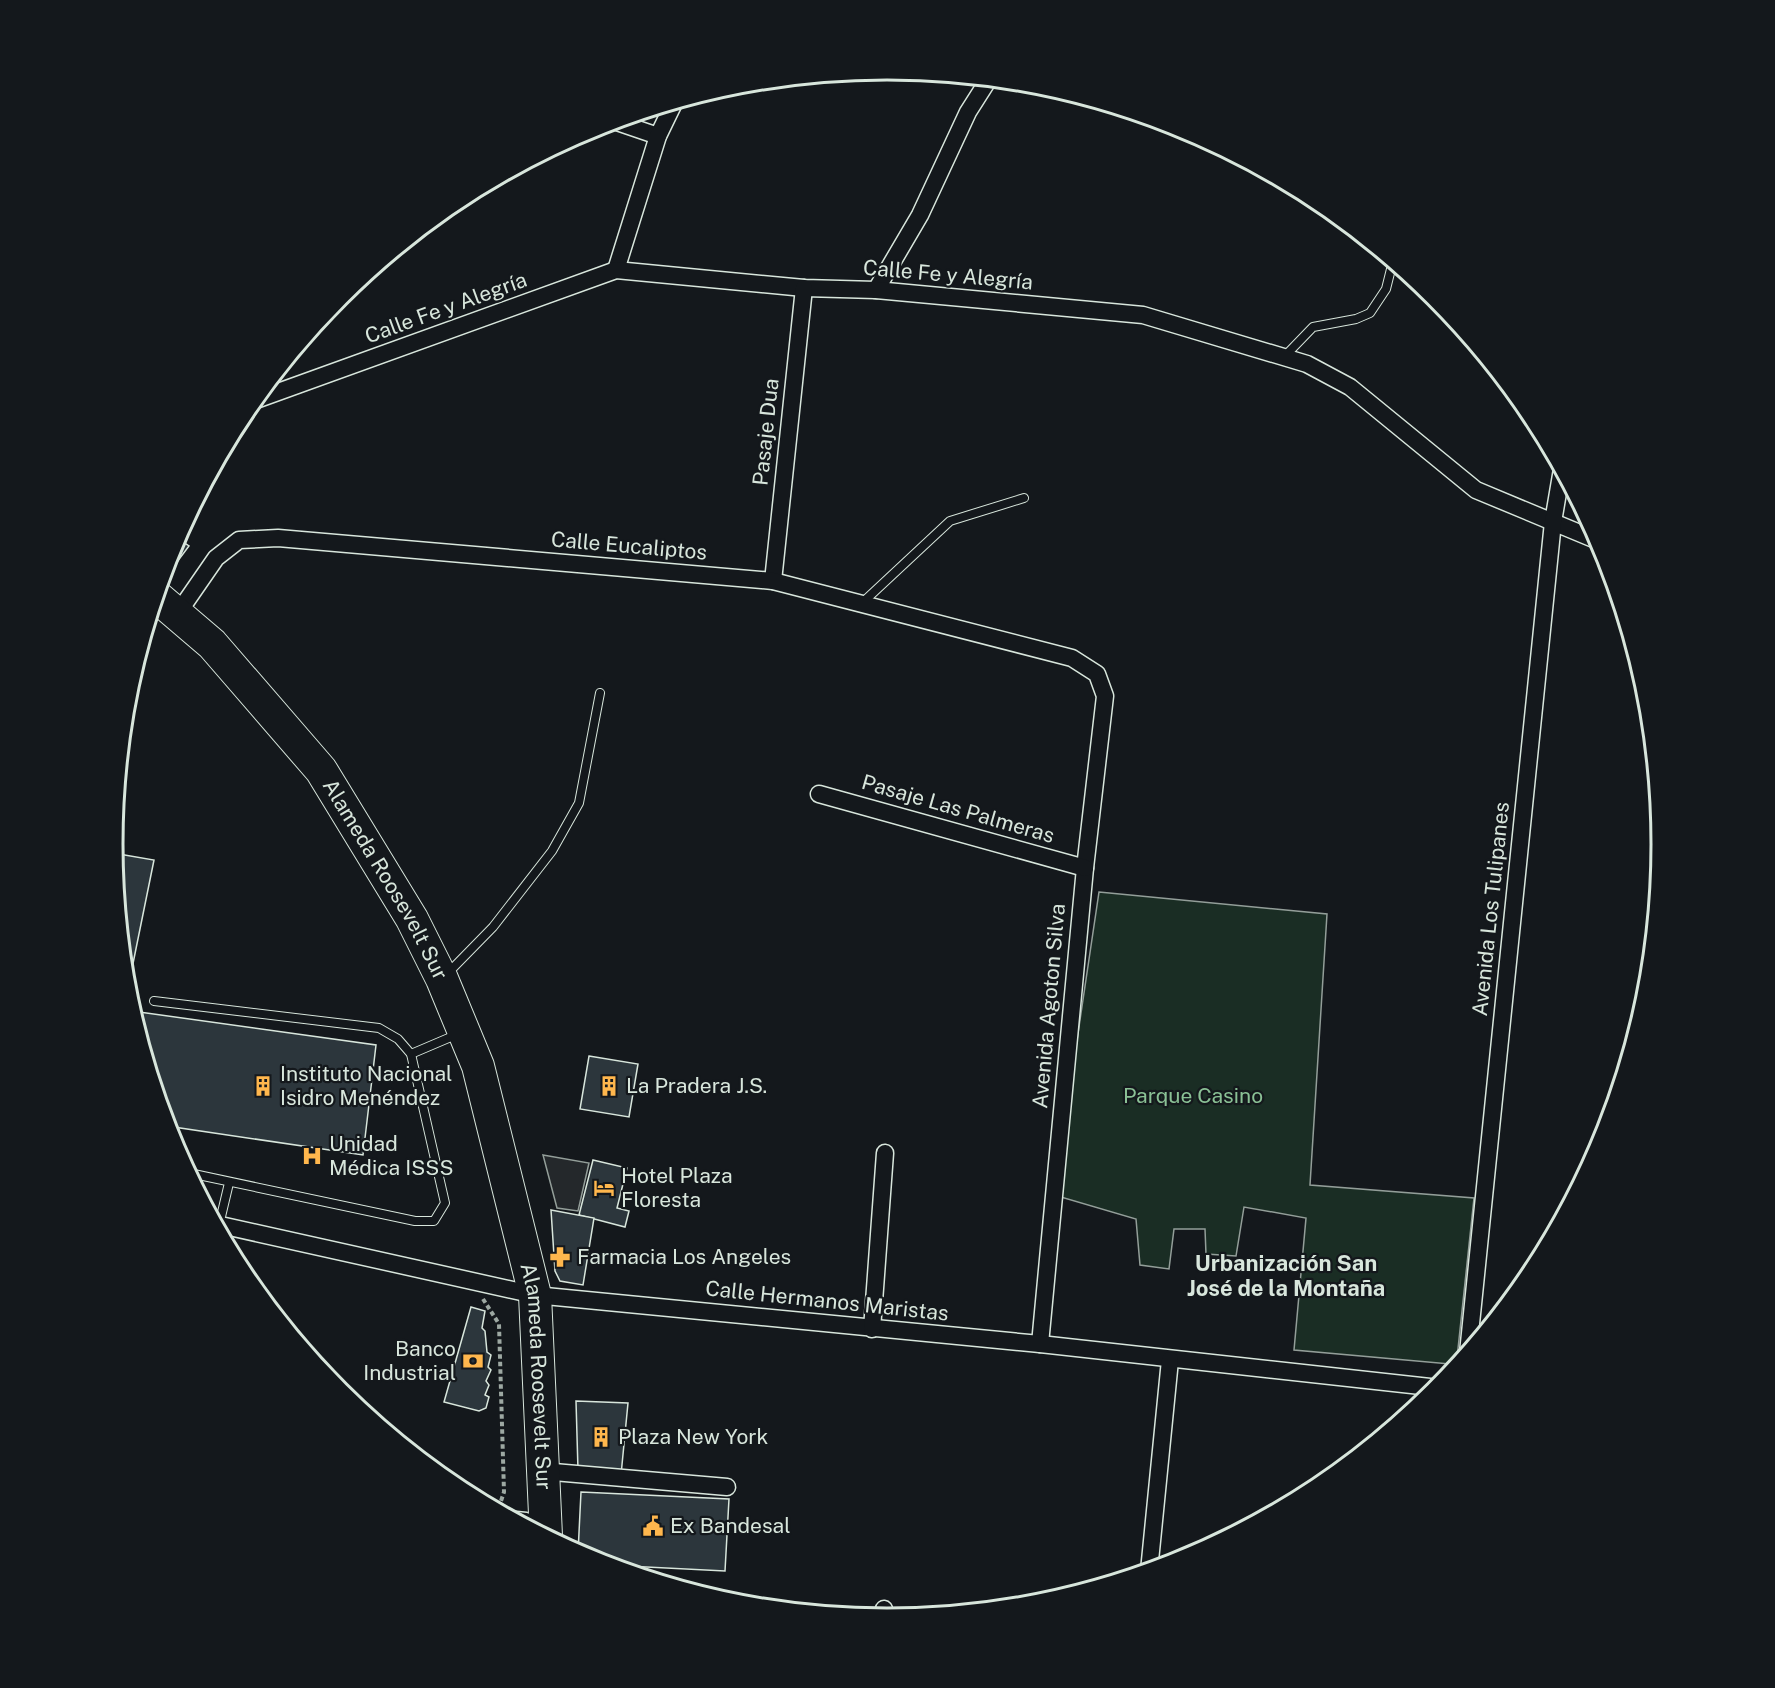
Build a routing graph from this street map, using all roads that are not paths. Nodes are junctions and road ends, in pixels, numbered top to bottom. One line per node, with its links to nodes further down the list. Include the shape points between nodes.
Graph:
1 (985, 86): 8 (street, via 968,112 920,215)
2 (670, 112): 4 (street)
3 (627, 126): 4 (street)
4 (658, 136): 6 (street)
5 (1391, 268): 9 (lane, via 1386,289 1370,313 1313,327)
6 (616, 270): 7 (street, Calle Fe y Alegría); 10 (street, Calle Fe y Alegría)
7 (804, 288): 8 (street, Calle Fe y Alegría); 17 (street, Pasaje Dua)
8 (876, 290): 9 (street, Calle Fe y Alegría, via 1143,315)
9 (1284, 357): 13 (street, Calle Fe y Alegría, via 1307,364 1350,387 1476,490)
10 (276, 386)
11 (1560, 481): 13 (street, Avenida Los Tulipanes)
12 (1024, 498): 18 (lane, via 951,520)
13 (1553, 522): 15 (street, Calle Fe y Alegría); 35 (street, Avenida Los Tulipanes)
14 (1583, 527): 15 (street)
15 (1570, 529): 16 (street, Calle Fe y Alegría)
16 (1587, 536)
17 (773, 581): 18 (street, Calle Eucaliptos); 19 (street, Calle Eucaliptos, via 278,538 239,540)
18 (861, 604): 20 (street, Calle Eucaliptos, via 1072,658)
19 (167, 605): 24 (highway, Alameda Roosevelt Sur, via 212,644 321,770 412,919)
20 (1097, 674): 23 (street, Avenida Agoton Silva, via 1105,696)
21 (600, 693): 24 (lane, via 579,803 552,851 493,927)
22 (819, 794): 23 (street, Pasaje Las Palmeras)
23 (1084, 868): 36 (street, Avenida Agoton Silva)
24 (442, 979): 26 (highway, Alameda Roosevelt Sur)
25 (154, 1001): 27 (lane, via 379,1028 398,1039)
26 (463, 1032): 27 (lane); 33 (highway, Alameda Roosevelt Sur, via 478,1066 514,1221)
27 (411, 1054): 30 (lane, via 445,1203 434,1221 415,1221)
28 (885, 1153): 34 (street)
29 (199, 1175): 30 (lane)
30 (229, 1183): 31 (lane)
31 (220, 1216)
32 (225, 1226): 33 (street, Calle Hermanos Maristas)
33 (524, 1293): 34 (street, Calle Hermanos Maristas); 39 (highway, Alameda Roosevelt Sur); 41 (highway, Alameda Roosevelt Sur)
34 (872, 1329): 36 (street, Calle Hermanos Maristas)
35 (1469, 1339)
36 (1040, 1344): 37 (street, Calle Hermanos Maristas)
37 (1170, 1360): 38 (street, Calle Hermanos Maristas); 43 (street)
38 (1426, 1387)
39 (543, 1471): 40 (street); 42 (highway, Alameda Roosevelt Sur)
40 (727, 1487)
41 (523, 1516)
42 (525, 1517)
43 (1150, 1562)

